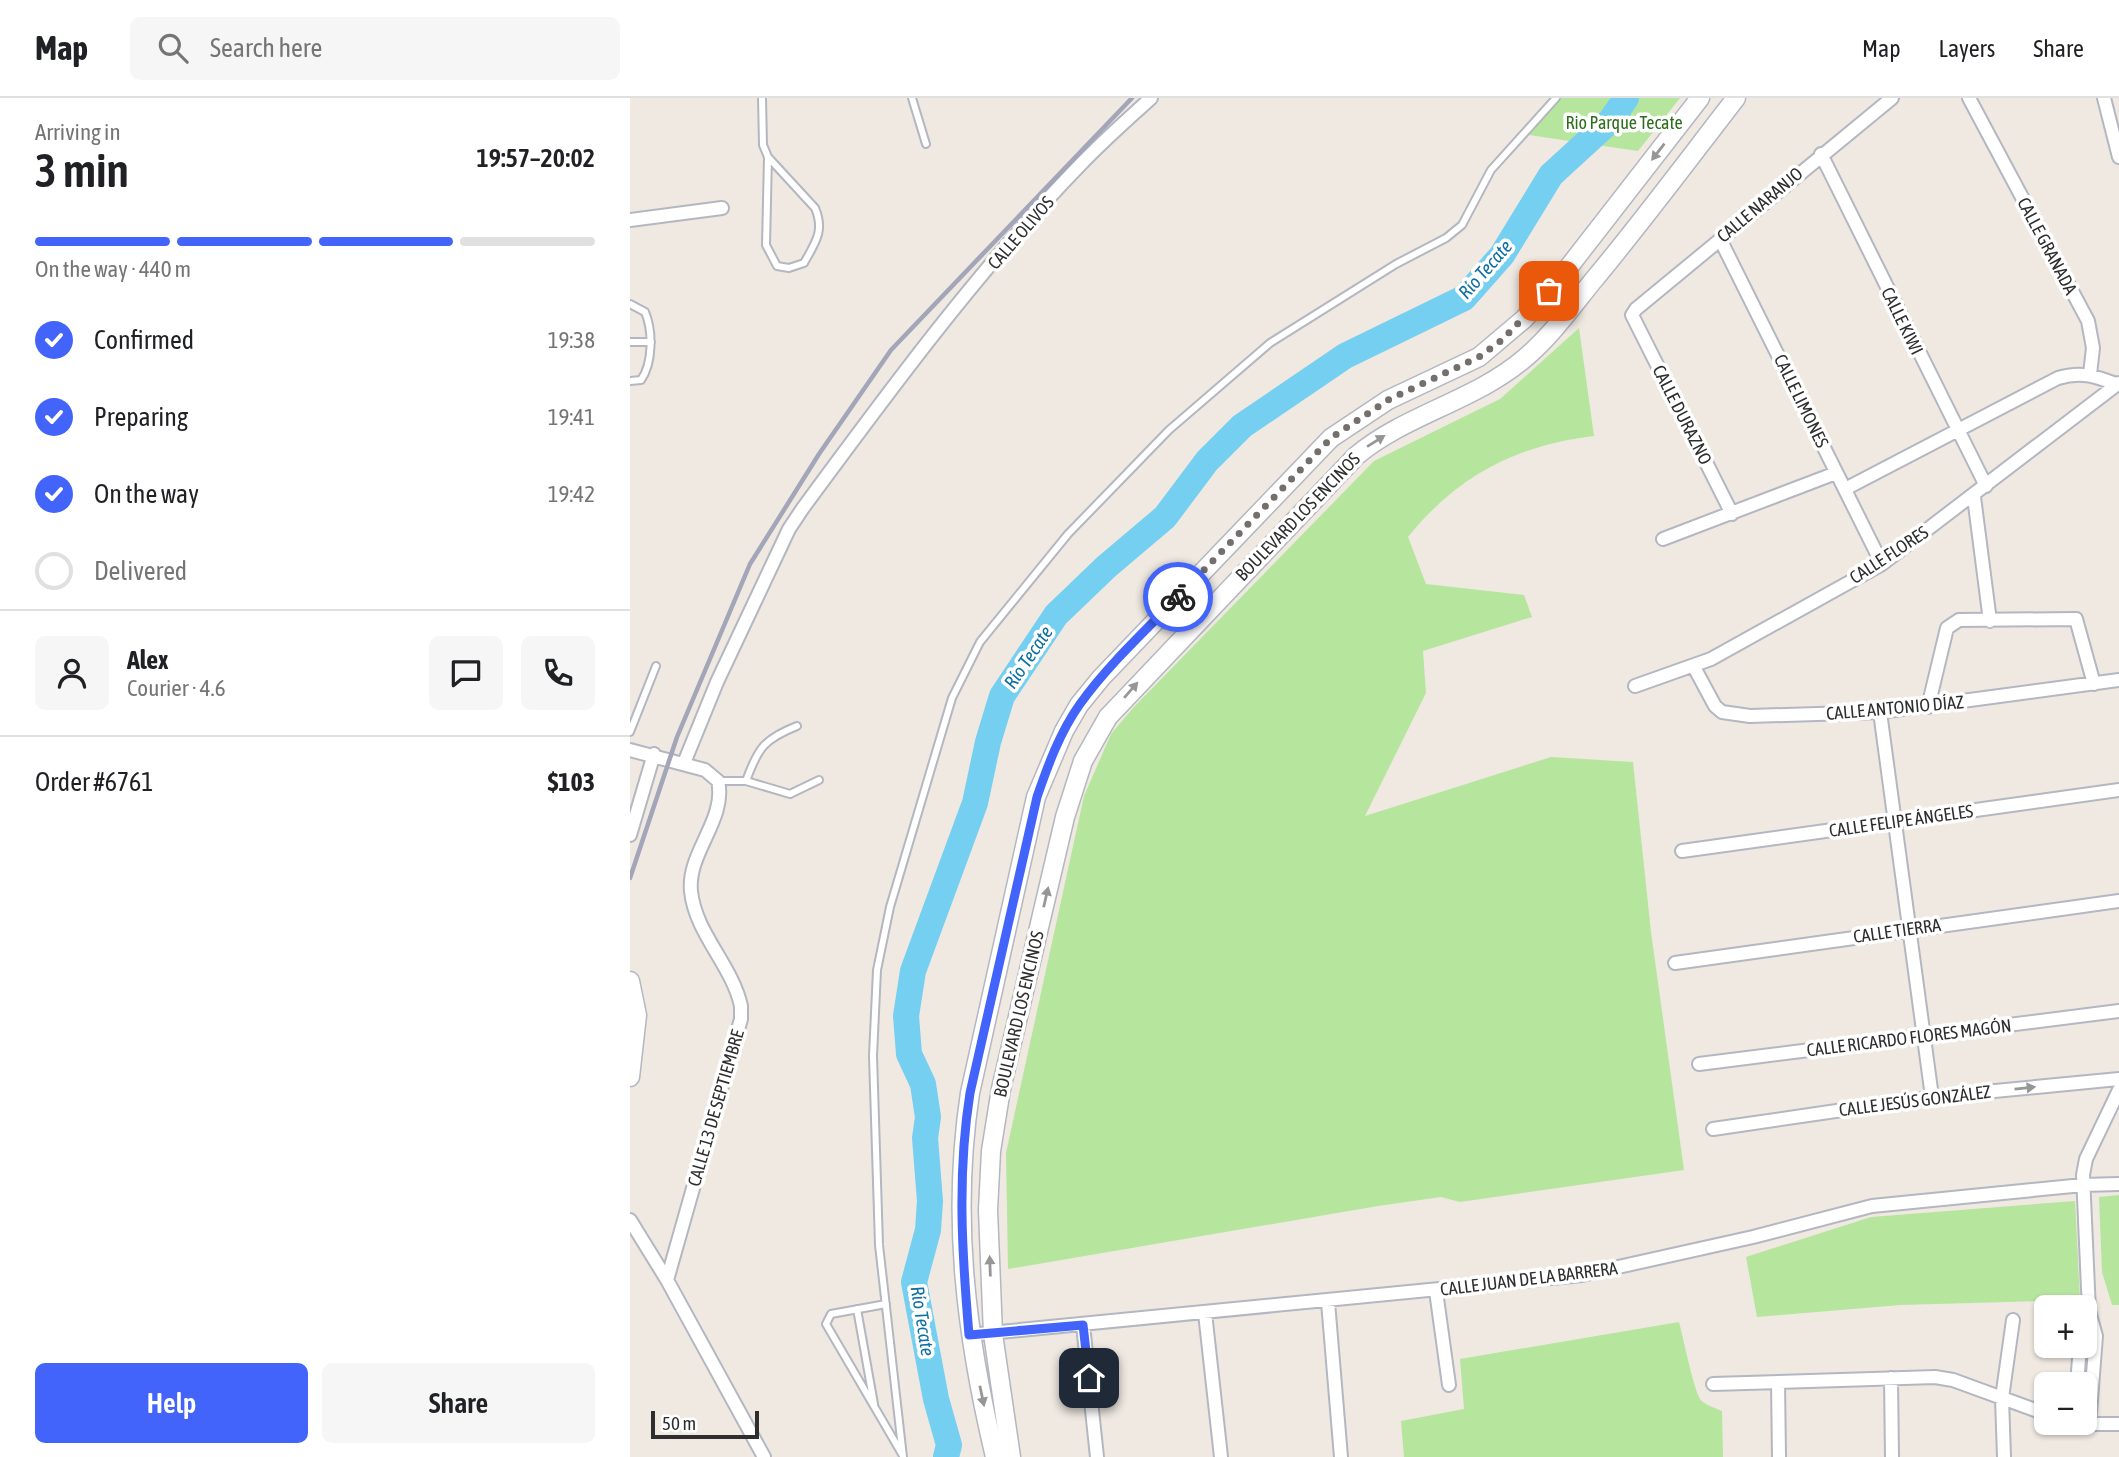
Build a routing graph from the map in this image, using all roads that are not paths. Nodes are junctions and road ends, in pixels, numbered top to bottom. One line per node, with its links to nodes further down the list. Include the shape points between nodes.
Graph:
1 (762, 98): 12 (lane, via 763,145)
2 (912, 98): 10 (lane)
3 (1151, 98): 46 (street, CALLE OLIVOS, via 1081,164 900,376 789,529 716,682)
4 (1556, 98): 73 (lane, via 1491,170 1462,225 1270,343 1179,421 1069,534 980,642 952,698 890,907 877,970 873,1056 879,1245)
5 (1700, 98): 16 (main road, BOULEVARD LOS ENCINOS, one-way to 16)
6 (1736, 98): 18 (main road, BOULEVARD LOS ENCINOS)
7 (1892, 98): 11 (street, CALLE NARANJO)
8 (1969, 98): 23 (street, CALLE GRANADA, via 2088,321 2093,348)
9 (2104, 98): 13 (street)
10 (926, 144)
11 (1821, 154): 17 (street, CALLE NARANJO); 26 (street, CALLE KIWI)
12 (768, 157): 12 (lane, via 820,219 821,233 804,263 789,268 777,266 766,245)
13 (2119, 157)
14 (722, 208): 15 (street)
15 (630, 220)
16 (1598, 230): 18 (main road); 79 (main road, BOULEVARD LOS ENCINOS, via 1502,340 1479,357 1388,400 1331,438 1101,678 1064,731 1037,797 970,1093 960,1198)
17 (1720, 239): 20 (street, CALLE NARANJO); 27 (street, CALLE LIMONES)
18 (1622, 246): 78 (main road, BOULEVARD LOS ENCINOS, one-way to 18, via 988,1210 994,1124 1072,789 1095,736 1136,684 1356,456 1389,433 1492,382 1526,358)
19 (630, 304): 22 (lane, via 645,312)
20 (1632, 315): 31 (street, CALLE DURAZNO)
21 (630, 342): 22 (lane)
22 (651, 342): 24 (lane, via 646,374)
23 (2090, 374): 25 (street); 26 (street, via 2058,378)
24 (630, 381)
25 (2118, 384): 28 (street, CALLE FLORES)
26 (1958, 433): 28 (street, CALLE KIWI); 29 (street)
27 (1836, 473): 29 (street, CALLE LIMONES); 31 (street)
28 (1986, 486): 30 (street, CALLE FLORES)
29 (1845, 489): 33 (street, CALLE LIMONES)
30 (1974, 497): 33 (street, CALLE FLORES); 34 (street)
31 (1732, 514): 32 (street)
32 (1662, 539)
33 (1882, 564): 36 (street, CALLE FLORES)
34 (1990, 621): 38 (street, via 2076,619); 40 (street, via 1950,624)
35 (656, 666): 43 (lane)
36 (1694, 667): 39 (street, CALLE FLORES); 41 (street, CALLE ANTONIO DÍAZ, via 1722,712 1750,716)
37 (2119, 680): 38 (street, CALLE ANTONIO DÍAZ)
38 (2094, 684): 40 (street, CALLE ANTONIO DÍAZ)
39 (1635, 686)
40 (1928, 707): 41 (street, CALLE ANTONIO DÍAZ)
41 (1880, 712): 51 (street)
42 (797, 726): 49 (lane, via 765,743 754,757)
43 (630, 733)
44 (630, 750): 45 (street)
45 (654, 754): 46 (street); 52 (street)
46 (684, 763): 48 (street, via 705,770)
47 (819, 780): 49 (lane, via 790,794)
48 (718, 781): 49 (lane); 69 (street, CALLE 13 DE SEPTIEMBRE, via 717,804 692,872 691,888 699,920 739,995 741,1019)
49 (747, 781)
50 (2119, 790): 51 (street, CALLE FELIPE ÁNGELES)
51 (1896, 822): 53 (street, CALLE FELIPE ÁNGELES); 55 (street)
52 (630, 835)
53 (1682, 851)
54 (2119, 901): 55 (street, CALLE TIERRA)
55 (1909, 929): 56 (street, CALLE TIERRA); 59 (street)
56 (1675, 963)
57 (630, 981): 61 (main road, via 637,1015)
58 (2119, 1011): 59 (street, CALLE RICARDO FLORES MAGÓN)
59 (1925, 1037): 60 (street, CALLE RICARDO FLORES MAGÓN); 64 (street)
60 (1699, 1064)
61 (630, 1077)
62 (2119, 1079): 64 (street, CALLE JESÚS GONZÁLEZ, one-way to 62)
63 (2119, 1090): 67 (street, via 2086,1159)
64 (1932, 1097): 65 (street, CALLE JESÚS GONZÁLEZ)
65 (1713, 1129)
66 (2119, 1184): 67 (street, CALLE JUAN DE LA BARRERA)
67 (2083, 1185): 70 (street, CALLE JUAN DE LA BARRERA, via 1872,1206 1629,1266); 71 (street)
68 (630, 1220): 69 (street)
69 (667, 1280): 90 (street)
70 (1436, 1291): 72 (street, CALLE JUAN DE LA BARRERA); 83 (street)
71 (2088, 1295)
72 (1328, 1302): 75 (street, CALLE JUAN DE LA BARRERA); 95 (street)
73 (886, 1304): 74 (lane); 89 (lane)
74 (857, 1309): 85 (lane); 85 (lane, via 831,1314 826,1324)
75 (1205, 1313): 77 (street, CALLE JUAN DE LA BARRERA); 94 (street)
76 (2014, 1320): 84 (street)
77 (1083, 1325): 78 (street, CALLE JUAN DE LA BARRERA); 93 (street)
78 (993, 1334): 79 (street, CALLE JUAN DE LA BARRERA); 92 (main road, BOULEVARD LOS ENCINOS)
79 (969, 1335): 91 (main road, BOULEVARD LOS ENCINOS, one-way to 91)
80 (1891, 1378): 81 (street); 84 (street, via 1945,1378); 97 (street)
81 (1778, 1382): 82 (street); 96 (street)
82 (1713, 1384)
83 (1449, 1385)
84 (2002, 1398): 86 (street); 98 (street)
85 (875, 1409): 89 (lane)
86 (2034, 1410)
87 (2119, 1424): 88 (street)
88 (2097, 1425)
89 (903, 1456)
90 (764, 1457)
91 (995, 1457)
92 (1011, 1457)
93 (1097, 1457)
94 (1221, 1457)
95 (1341, 1457)
96 (1779, 1457)
97 (1892, 1457)
98 (2004, 1457)

